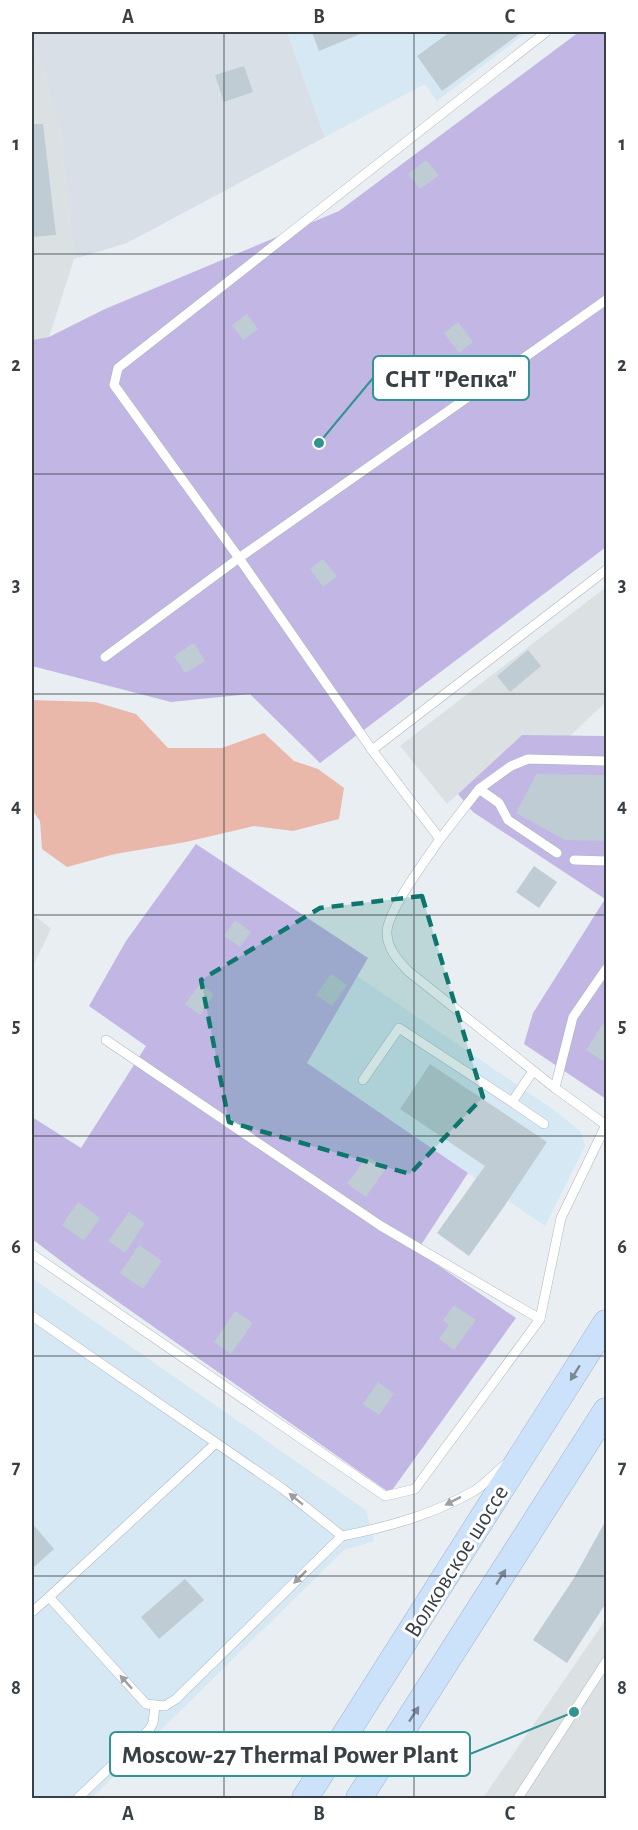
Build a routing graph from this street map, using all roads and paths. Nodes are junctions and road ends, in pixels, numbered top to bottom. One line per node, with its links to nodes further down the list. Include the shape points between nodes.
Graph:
1 (546, 32): 3 (lane, via 117,368 114,386)
2 (606, 300): 3 (lane)
3 (239, 558): 5 (lane); 6 (lane)
4 (606, 570): 6 (lane)
5 (105, 657)
6 (372, 750): 9 (lane)
7 (606, 761): 8 (lane, via 528,759)
8 (479, 789): 9 (lane); 10 (lane, via 500,803 508,820)
9 (440, 839): 15 (lane, via 394,910 387,933 392,953 408,971)
10 (557, 853)
11 (574, 860): 12 (lane)
12 (606, 861)
13 (606, 969): 17 (lane, via 573,1017)
14 (106, 1040): 23 (lane, via 381,1226)
15 (533, 1071): 17 (lane); 18 (lane)
16 (363, 1080): 18 (lane, via 399,1028)
17 (555, 1088): 20 (lane)
18 (512, 1102): 19 (lane)
19 (544, 1124)
20 (606, 1125): 23 (lane, via 561,1218)
21 (32, 1254): 23 (lane, via 385,1496 415,1490)
22 (32, 1316): 27 (lane)
23 (540, 1319)
24 (606, 1323): 26 (main road, Волковское шоссе, one-way to 26)
25 (606, 1411): 37 (main road, Волковское шоссе, one-way to 25)
26 (532, 1440): 28 (lane, one-way to 28, via 476,1490 425,1516); 33 (main road, Волковское шоссе)
27 (216, 1443): 28 (lane, one-way to 27); 29 (lane)
28 (342, 1536): 32 (lane, one-way to 32, via 176,1700)
29 (49, 1597): 30 (lane); 32 (lane, one-way to 29, via 146,1704)
30 (32, 1612)
31 (606, 1662): 38 (lane)
32 (155, 1706): 34 (lane, via 149,1730)
33 (345, 1737): 35 (main road); 36 (main road, Волковское шоссе)
34 (78, 1798)
35 (296, 1798)
36 (305, 1798)
37 (359, 1798)
38 (518, 1798)

